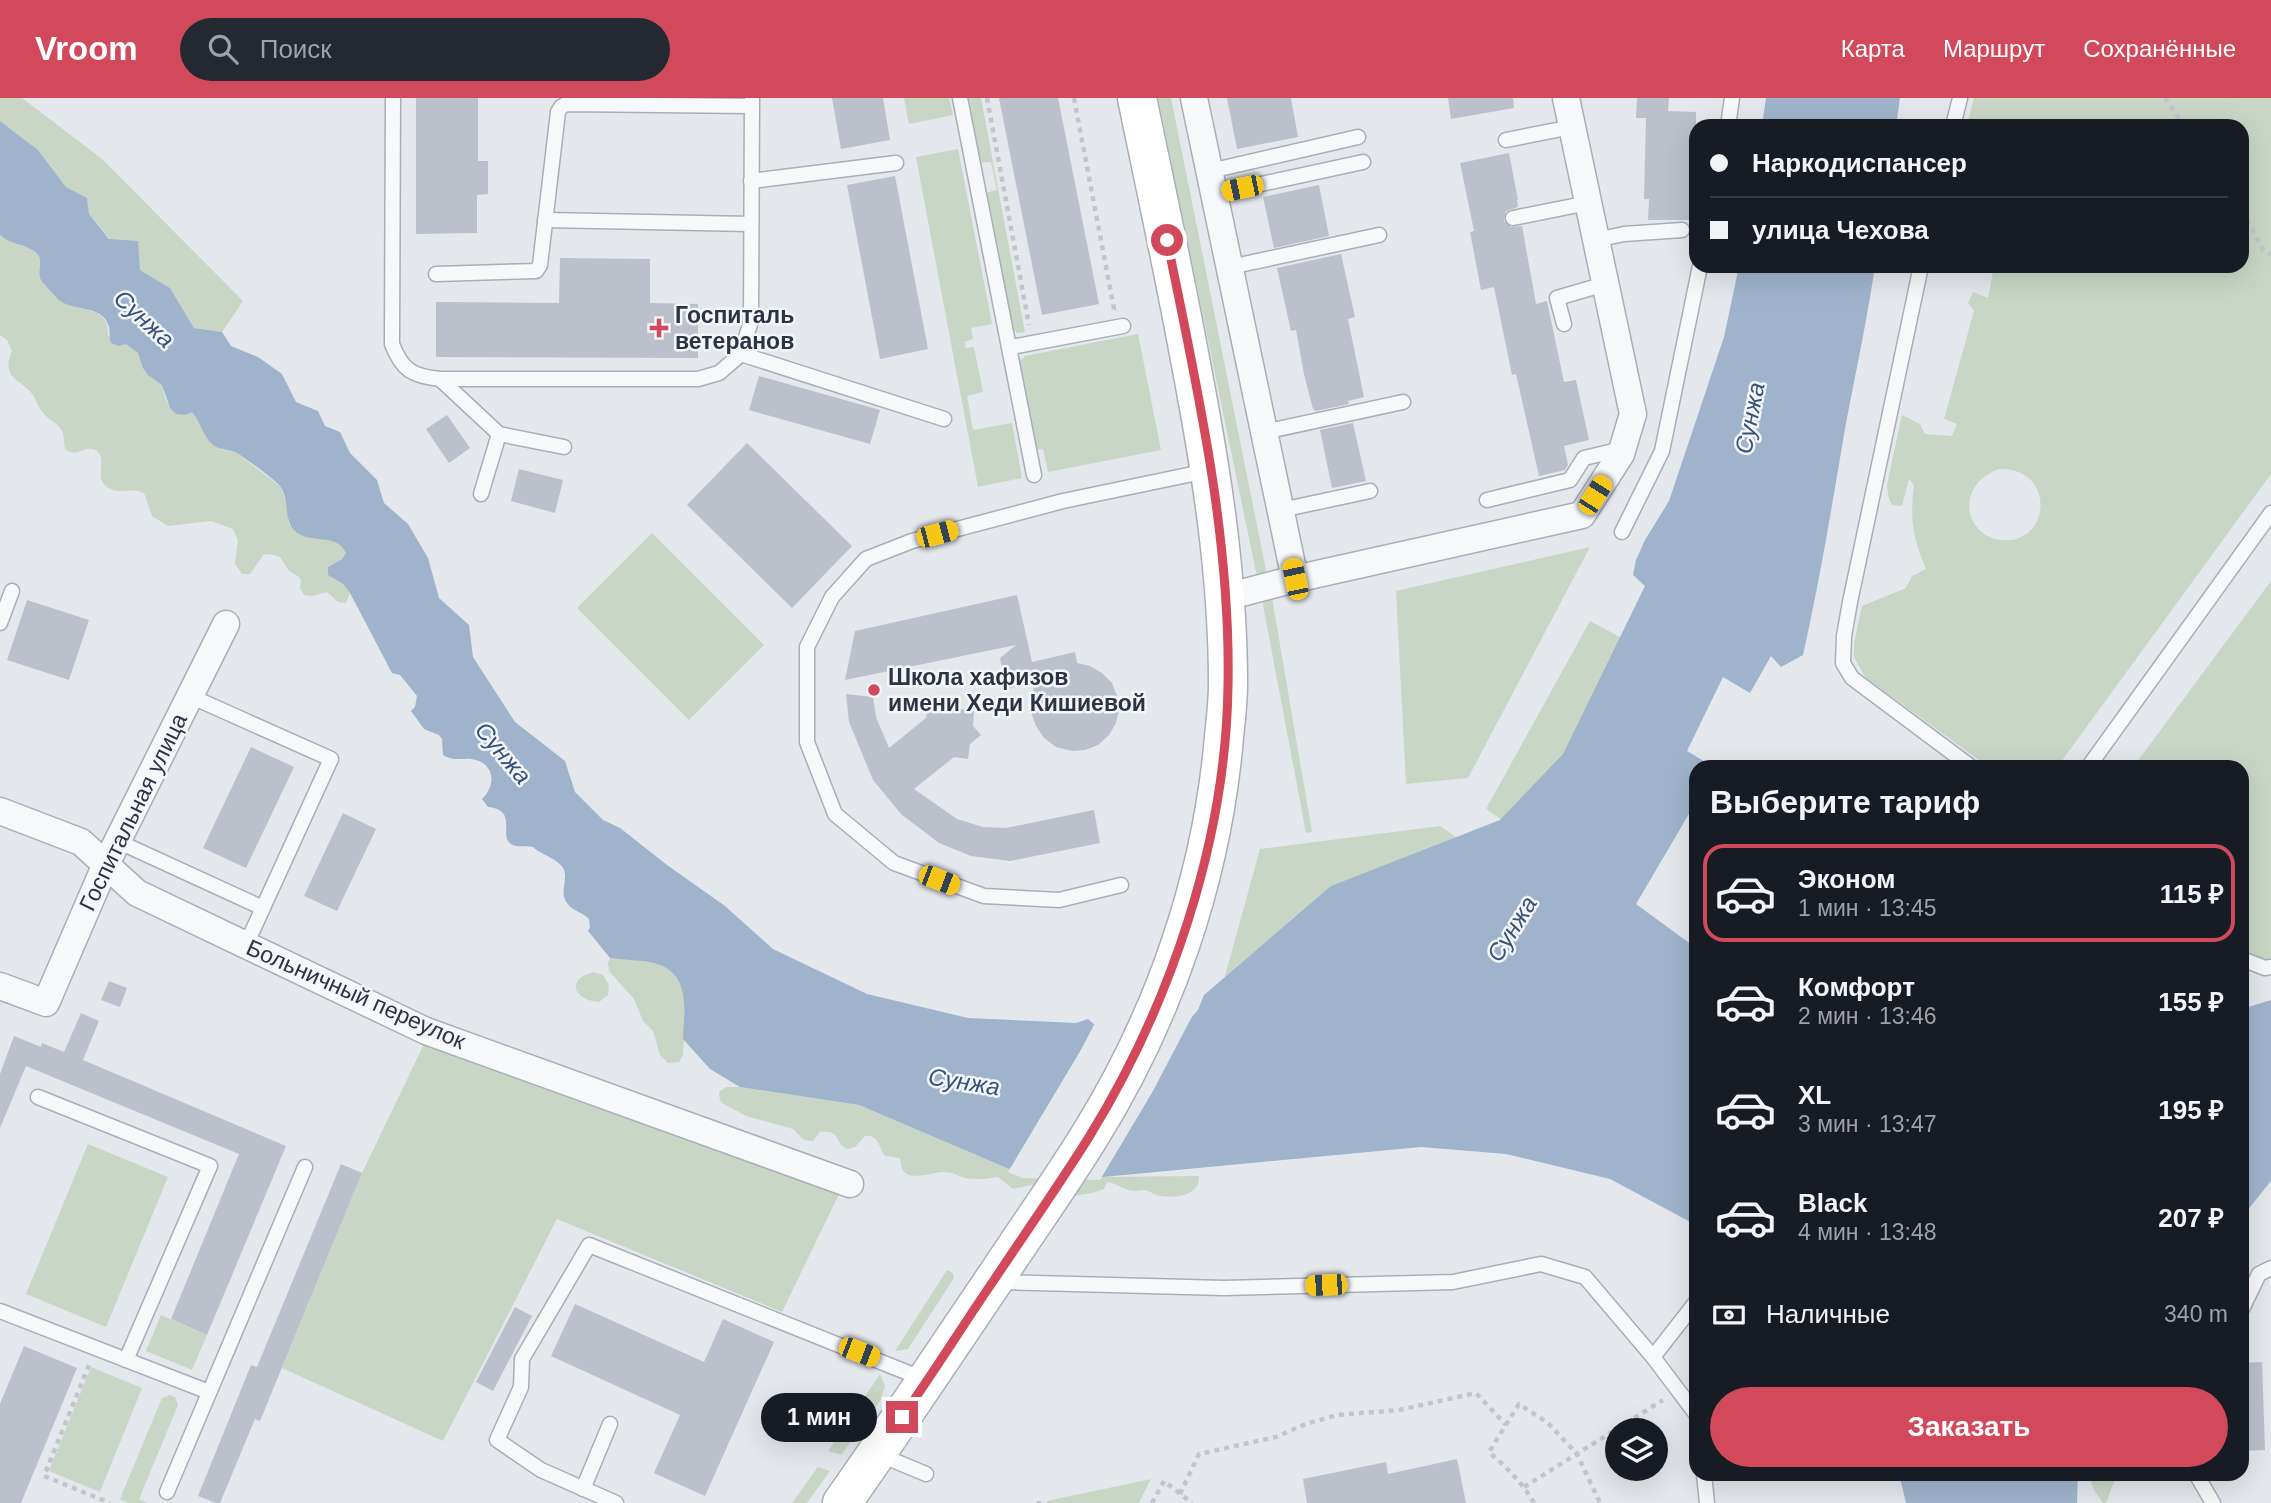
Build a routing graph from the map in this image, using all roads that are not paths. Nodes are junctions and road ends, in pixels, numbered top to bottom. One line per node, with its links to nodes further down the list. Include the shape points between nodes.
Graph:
1 (393, 98): 34 (lane, via 392,344 409,371)
2 (960, 98): 32 (lane)
3 (1137, 98): 41 (main road)
4 (1194, 98): 17 (street)
5 (1566, 98): 11 (street)
6 (1732, 98): 9 (lane)
7 (1959, 98): 10 (lane)
8 (751, 102): 16 (lane); 20 (lane, via 566,104 558,112)
9 (1729, 119)
10 (1954, 119)
11 (1572, 127): 13 (lane); 18 (street)
12 (1358, 137): 17 (lane)
13 (1506, 140)
14 (1363, 162): 17 (lane)
15 (895, 163): 16 (lane)
16 (751, 181): 21 (lane)
17 (1212, 183): 25 (street)
18 (1588, 204): 19 (lane); 24 (street)
19 (1513, 218)
20 (545, 220): 21 (lane); 28 (lane, via 536,271)
21 (750, 224): 33 (lane, via 751,321)
22 (1682, 230): 24 (lane)
23 (1379, 236): 25 (lane)
24 (1596, 240): 29 (street)
25 (1230, 267): 37 (street)
26 (1699, 273): 48 (lane, via 1662,451)
27 (1920, 273): 55 (lane, via 1850,602 1843,663 1852,678)
28 (436, 274)
29 (1605, 284): 30 (lane, via 1557,298); 40 (street, via 1633,414)
30 (1564, 324)
31 (1123, 326): 32 (lane)
32 (1010, 348): 42 (lane)
33 (741, 354): 34 (lane, via 719,373 698,379); 36 (lane)
34 (440, 379): 38 (lane)
35 (1403, 402): 37 (lane)
36 (944, 419)
37 (1264, 432): 46 (street)
38 (499, 434): 39 (lane); 44 (lane)
39 (564, 447)
40 (1622, 449): 45 (lane, via 1584,458 1570,480); 49 (street, via 1582,515)
41 (1211, 470): 51 (main road); 59 (lane, via 1063,500 912,541 866,559 832,597 807,647 807,742 835,814 894,863 984,896 1059,900)
42 (1034, 475)
43 (1370, 491): 46 (lane)
44 (481, 494)
45 (1487, 500)
46 (1281, 510): 49 (street)
47 (2271, 513): 56 (lane)
48 (1622, 532)
49 (1295, 579): 51 (street)
50 (12, 591): 52 (lane)
51 (1226, 597): 69 (main road, via 1228,688 1216,807 1168,981 1090,1135)
52 (0, 623)
53 (226, 624): 54 (street, Госпитальная улица)
54 (190, 696): 58 (street, Госпитальная улица); 60 (lane, via 331,760)
55 (1962, 760)
56 (2093, 760)
57 (0, 811): 58 (street, Больничный переулок)
58 (111, 853): 60 (lane); 61 (street, Больничный переулок, via 137,893); 64 (street, Госпитальная улица, via 46,1003)
59 (1122, 885)
60 (262, 908): 61 (lane)
61 (246, 945): 67 (street, Больничный переулок, via 426,1031)
62 (2249, 962): 63 (lane)
63 (2271, 967)
64 (0, 986)
65 (38, 1097): 74 (lane, via 209,1166)
66 (305, 1167): 76 (lane)
67 (850, 1184)
68 (2271, 1269): 70 (lane, via 2259,1274)
69 (992, 1282): 73 (lane, via 1224,1287 1453,1282 1541,1264 1585,1277); 75 (main road)
70 (2249, 1295)
71 (0, 1311): 74 (lane)
72 (1689, 1311): 73 (lane)
73 (1653, 1357): 77 (lane)
74 (126, 1360): 76 (lane)
75 (928, 1381): 79 (main road); 83 (lane, via 589,1245 522,1359 522,1387 497,1440 541,1470)
76 (209, 1392): 84 (lane)
77 (1689, 1405)
78 (610, 1424): 83 (lane)
79 (877, 1454): 80 (lane); 86 (main road)
80 (926, 1474)
81 (1705, 1481): 87 (lane)
82 (2200, 1481): 88 (lane)
83 (583, 1489): 85 (lane)
84 (167, 1492)
85 (616, 1503)
86 (842, 1503)
87 (1707, 1503)
88 (2213, 1503)

